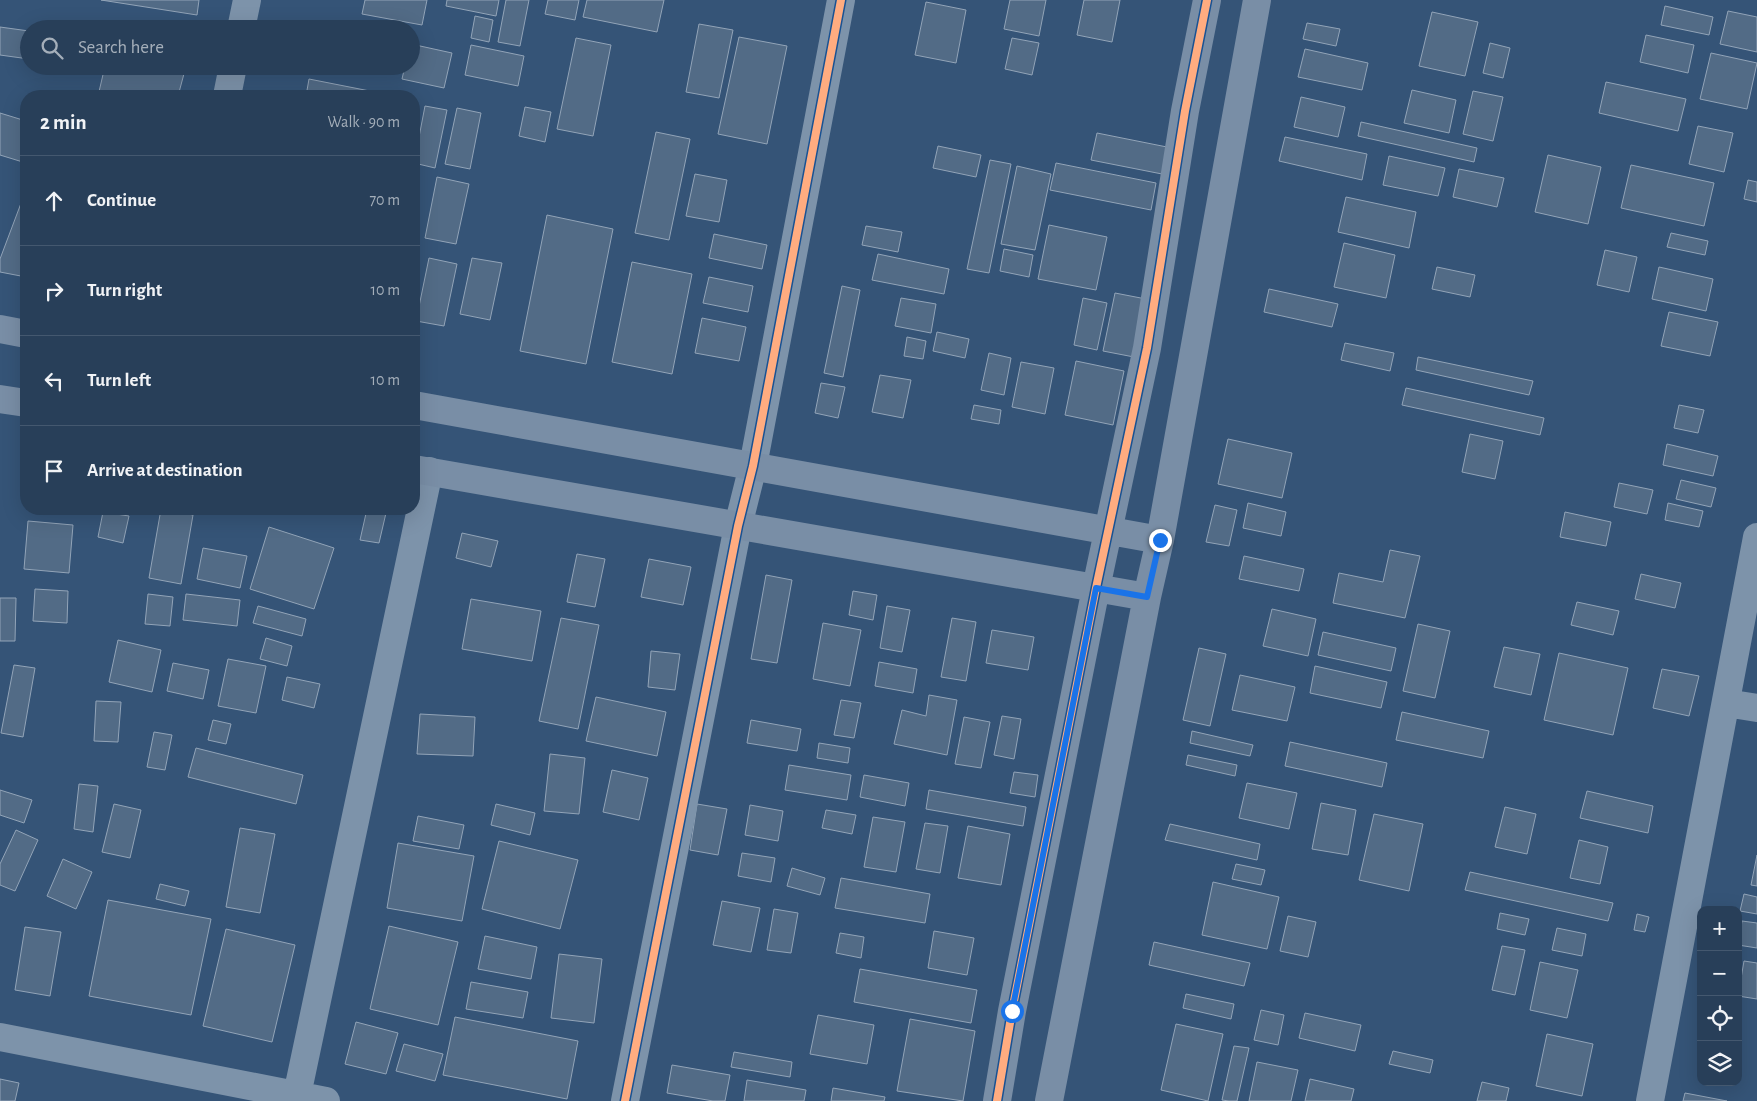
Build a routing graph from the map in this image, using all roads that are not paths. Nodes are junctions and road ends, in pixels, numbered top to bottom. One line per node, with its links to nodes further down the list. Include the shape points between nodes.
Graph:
1 (247, 0): 5 (street)
2 (841, 0): 13 (street)
3 (1207, 0): 17 (street, via 1185,111 1147,348)
4 (1257, 0): 19 (street)
5 (243, 20)
6 (231, 75): 7 (street)
7 (228, 90)
8 (0, 329): 9 (street)
9 (20, 333)
10 (0, 399): 11 (street)
11 (20, 402)
12 (420, 406): 13 (street)
13 (753, 466): 16 (street); 17 (street)
14 (421, 470): 16 (street)
15 (412, 515): 25 (street)
16 (738, 526): 20 (street); 27 (street)
17 (1108, 530): 19 (street); 20 (street)
18 (1757, 537): 22 (street)
19 (1160, 540): 21 (street)
20 (1096, 588): 21 (street); 28 (street)
21 (1147, 597): 29 (street)
22 (1726, 703): 23 (street); 30 (street)
23 (1757, 708)
24 (0, 1037): 25 (street)
25 (297, 1095): 26 (street)
26 (326, 1101)
27 (625, 1101)
28 (996, 1101)
29 (1049, 1101)
30 (1650, 1101)

